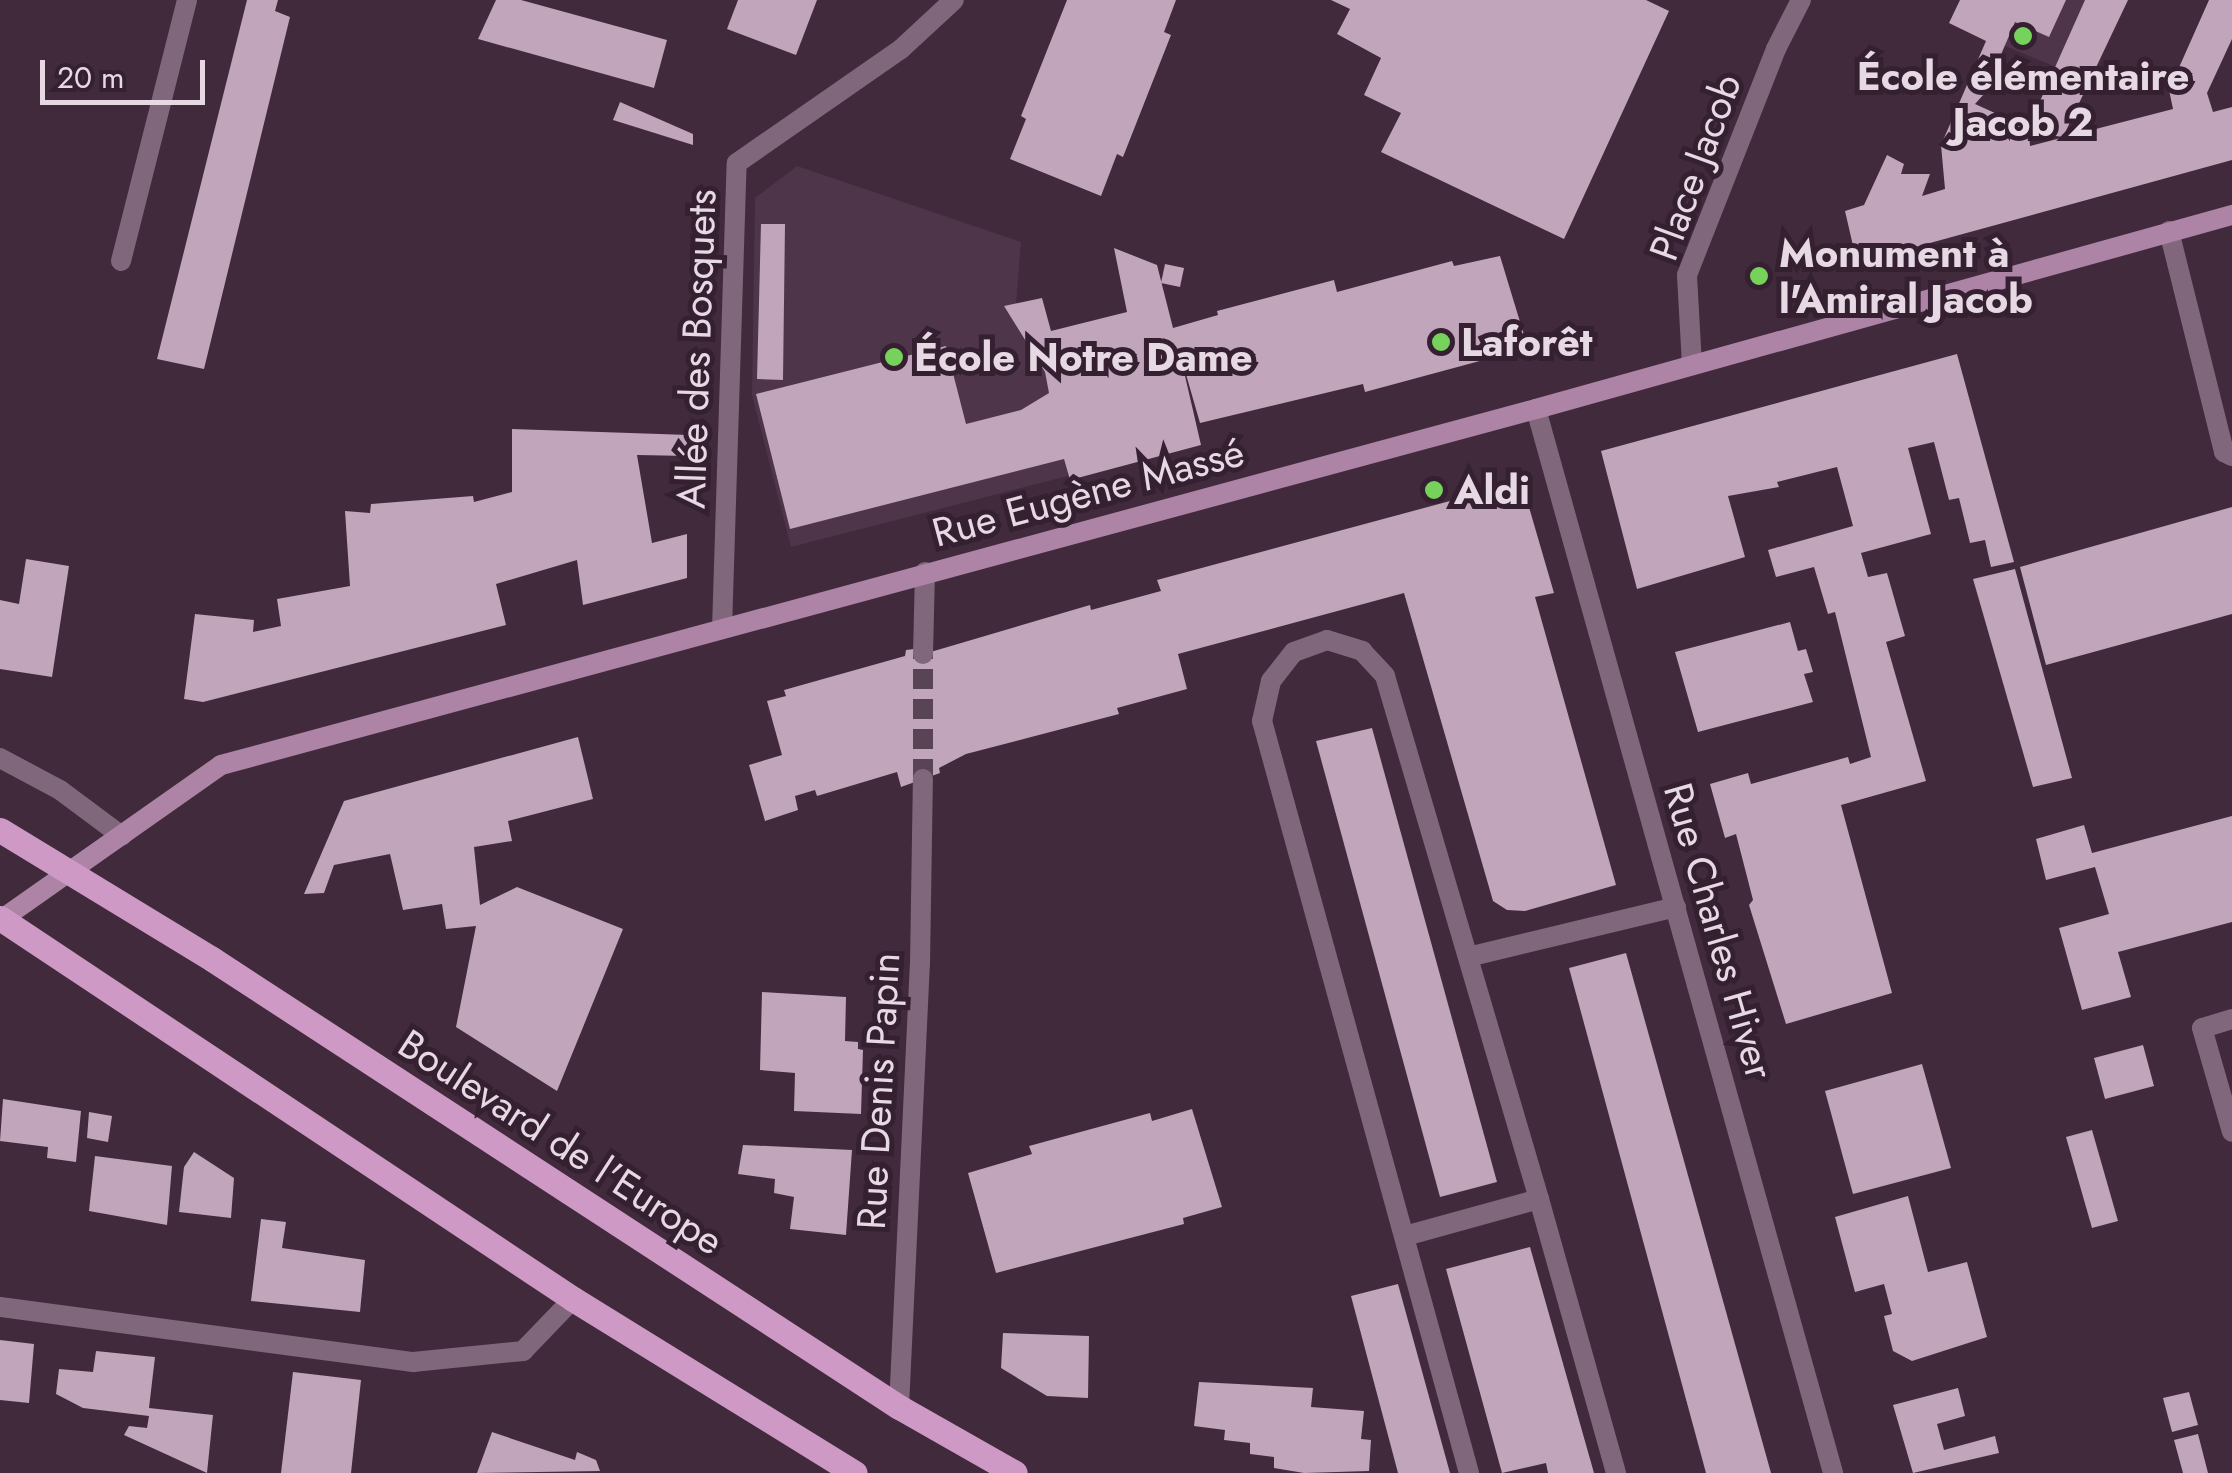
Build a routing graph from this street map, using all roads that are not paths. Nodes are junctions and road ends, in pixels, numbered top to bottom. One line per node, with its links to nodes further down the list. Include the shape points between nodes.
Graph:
1 (187, 0): 6 (street)
2 (954, 0): 11 (street, Allée des Bosquets, via 901,49 737,163)
3 (1801, 0): 7 (street, Place Jacob, via 1687,275)
4 (2232, 214): 5 (street, Rue Eugène Massé)
5 (2169, 232): 7 (street, Rue Eugène Massé); 9 (street, via 2224,452)
6 (121, 262)
7 (1692, 365): 8 (street, Rue Eugène Massé)
8 (1536, 409): 10 (street, Rue Eugène Massé); 18 (street, Rue Charles Hiver)
9 (2232, 456)
10 (925, 572): 11 (street, Rue Eugène Massé); 12 (street)
11 (722, 629): 16 (street, Rue Eugène Massé, via 221,764)
12 (923, 654)
13 (0, 758): 16 (street, via 60,790)
14 (923, 778): 27 (street, Rue Denis Papin)
15 (0, 830): 17 (main road, Boulevard de l'Europe)
16 (122, 836): 17 (street, Rue Eugène Massé)
17 (69, 871): 19 (street, Rue Eugène Massé); 27 (main road, Boulevard de l'Europe)
18 (1676, 907): 20 (street); 32 (street, Rue Charles Hiver)
19 (1, 919): 25 (main road)
20 (1468, 958): 23 (street); 24 (street, via 1385,676 1362,651 1327,640 1294,652 1270,681 1262,721)
21 (2232, 1019): 22 (street, via 2202,1028)
22 (2232, 1132)
23 (1539, 1199): 24 (street); 31 (street)
24 (1406, 1236): 30 (street)
25 (573, 1299): 26 (street, via 523,1350 413,1362); 28 (main road)
26 (0, 1307)
27 (899, 1407): 29 (main road, Boulevard de l'Europe)
28 (855, 1473)
29 (1014, 1473)
30 (1470, 1473)
31 (1616, 1473)
32 (1833, 1473)

